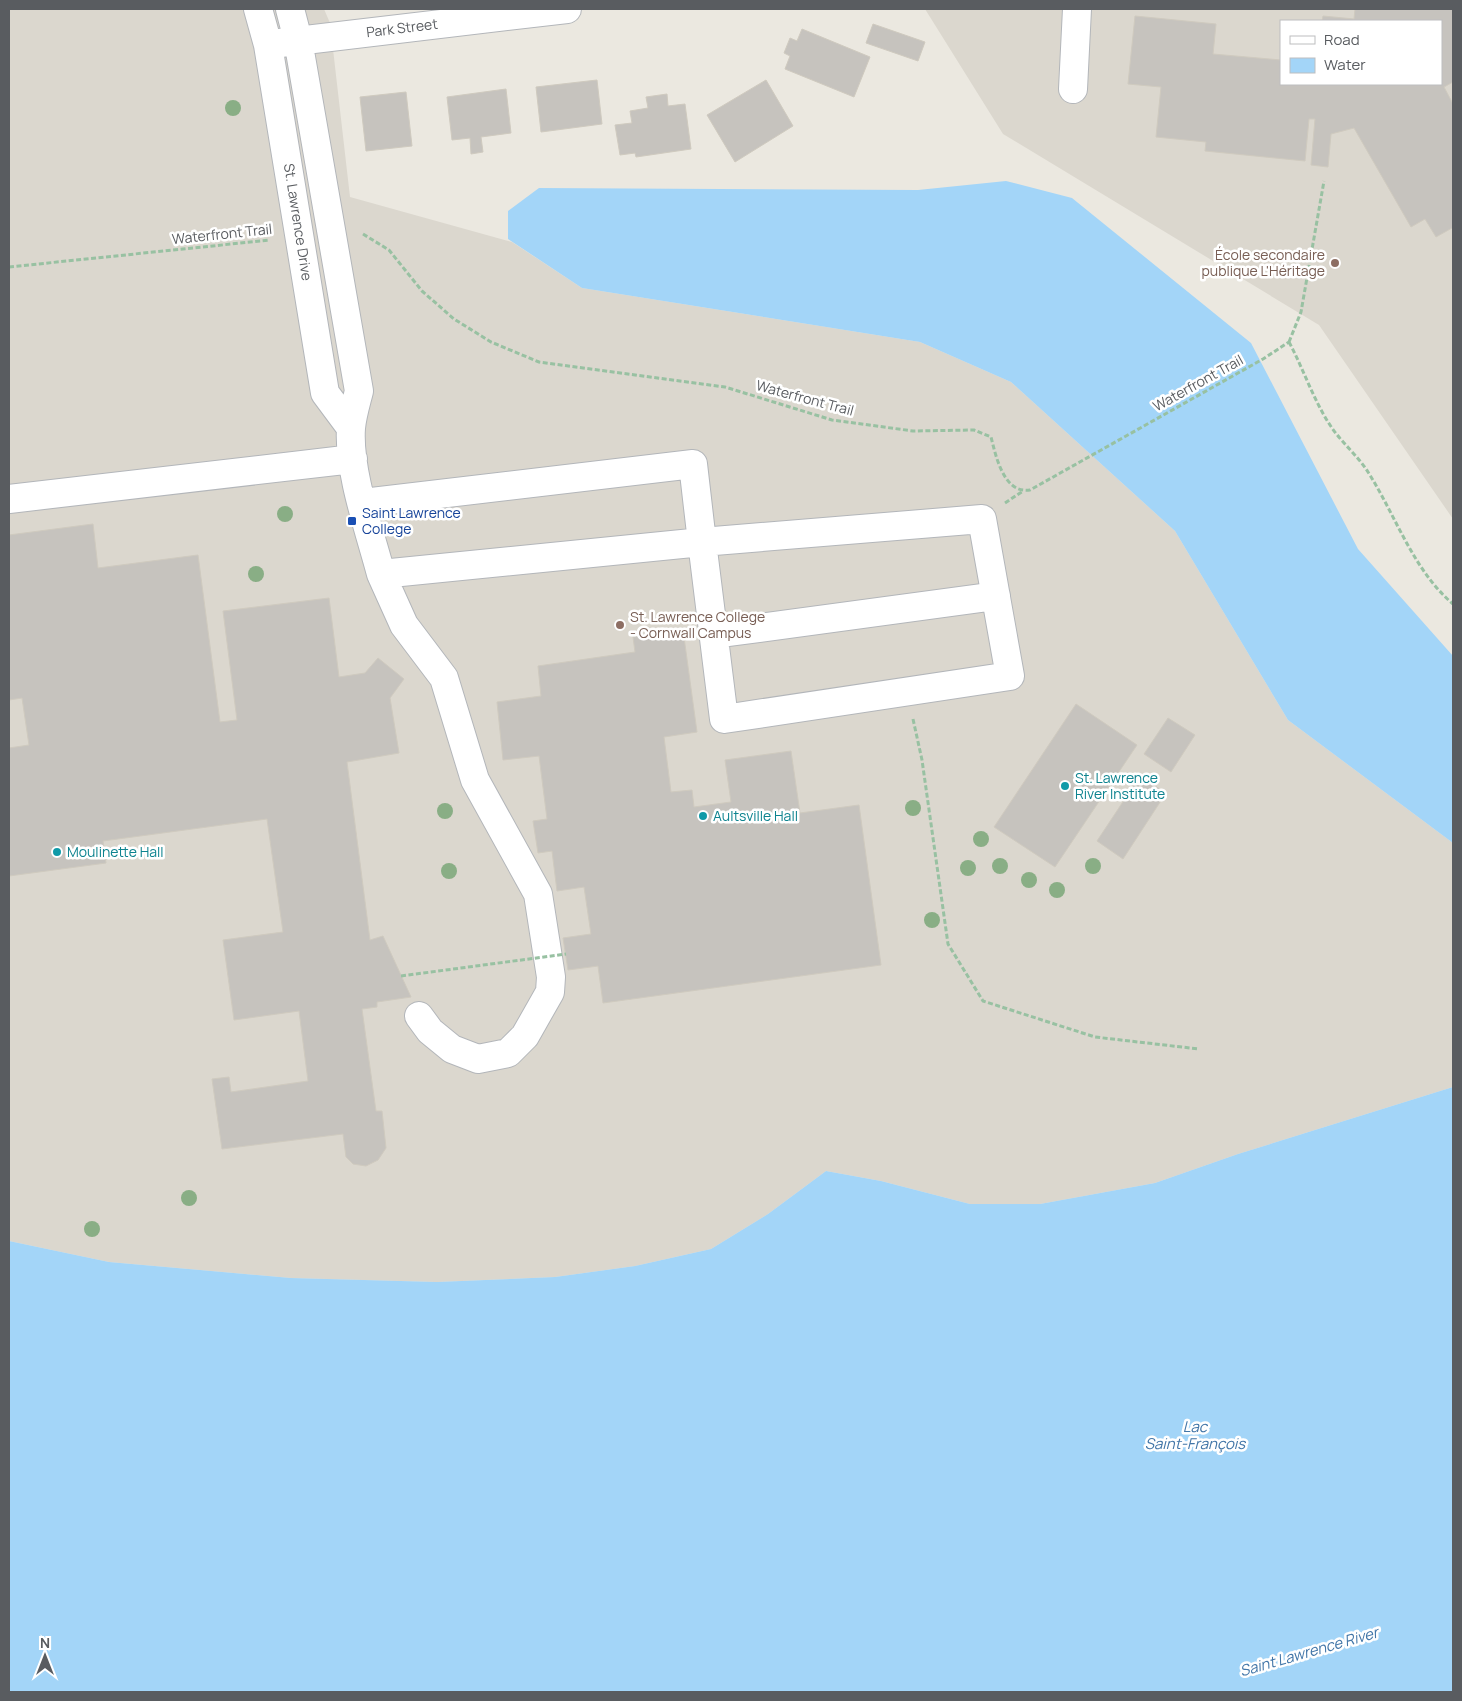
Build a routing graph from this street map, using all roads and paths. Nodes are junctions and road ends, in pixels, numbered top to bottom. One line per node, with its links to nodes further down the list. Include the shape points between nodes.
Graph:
1 (258, 9): 6 (street, St. Lawrence Drive)
2 (290, 9): 5 (street)
3 (567, 9): 5 (street, Park Street)
4 (1077, 9): 7 (street)
5 (298, 40): 6 (street, Park Street); 9 (street)
6 (268, 45): 10 (street, St. Lawrence Drive)
7 (1073, 89)
8 (1324, 181): 12 (path, via 1301,312)
9 (332, 233): 12 (path, Waterfront Trail, via 355,232 381,244 434,303 454,319 479,336 539,362 725,387 832,420 913,431 974,430 991,437 1001,470 1013,487 1023,491 1093,455); 13 (street, via 358,390)
10 (301, 237): 11 (path, Waterfront Trail); 13 (street, St. Lawrence Drive, via 325,392)
11 (9, 267)
12 (1290, 342): 20 (path, via 1333,429 1352,448 1412,551)
13 (351, 428): 14 (street)
14 (353, 459): 15 (street); 16 (street)
15 (9, 499)
16 (362, 504): 17 (street, via 693,464); 18 (street)
17 (702, 542): 18 (street); 19 (street, via 982,519); 21 (street)
18 (380, 574): 25 (street, via 404,625 444,678 475,780 538,894 551,976 550,992 525,1036 508,1053 478,1059 452,1049 430,1032)
19 (996, 596): 21 (street); 22 (street, via 1010,676)
20 (1453, 604)
21 (714, 634): 22 (street, via 724,719)
22 (906, 693): 26 (path, via 922,760 948,944 984,1002 1095,1037)
23 (566, 954): 24 (path, bridge)
24 (401, 976)
25 (419, 1016)
26 (1198, 1049)

